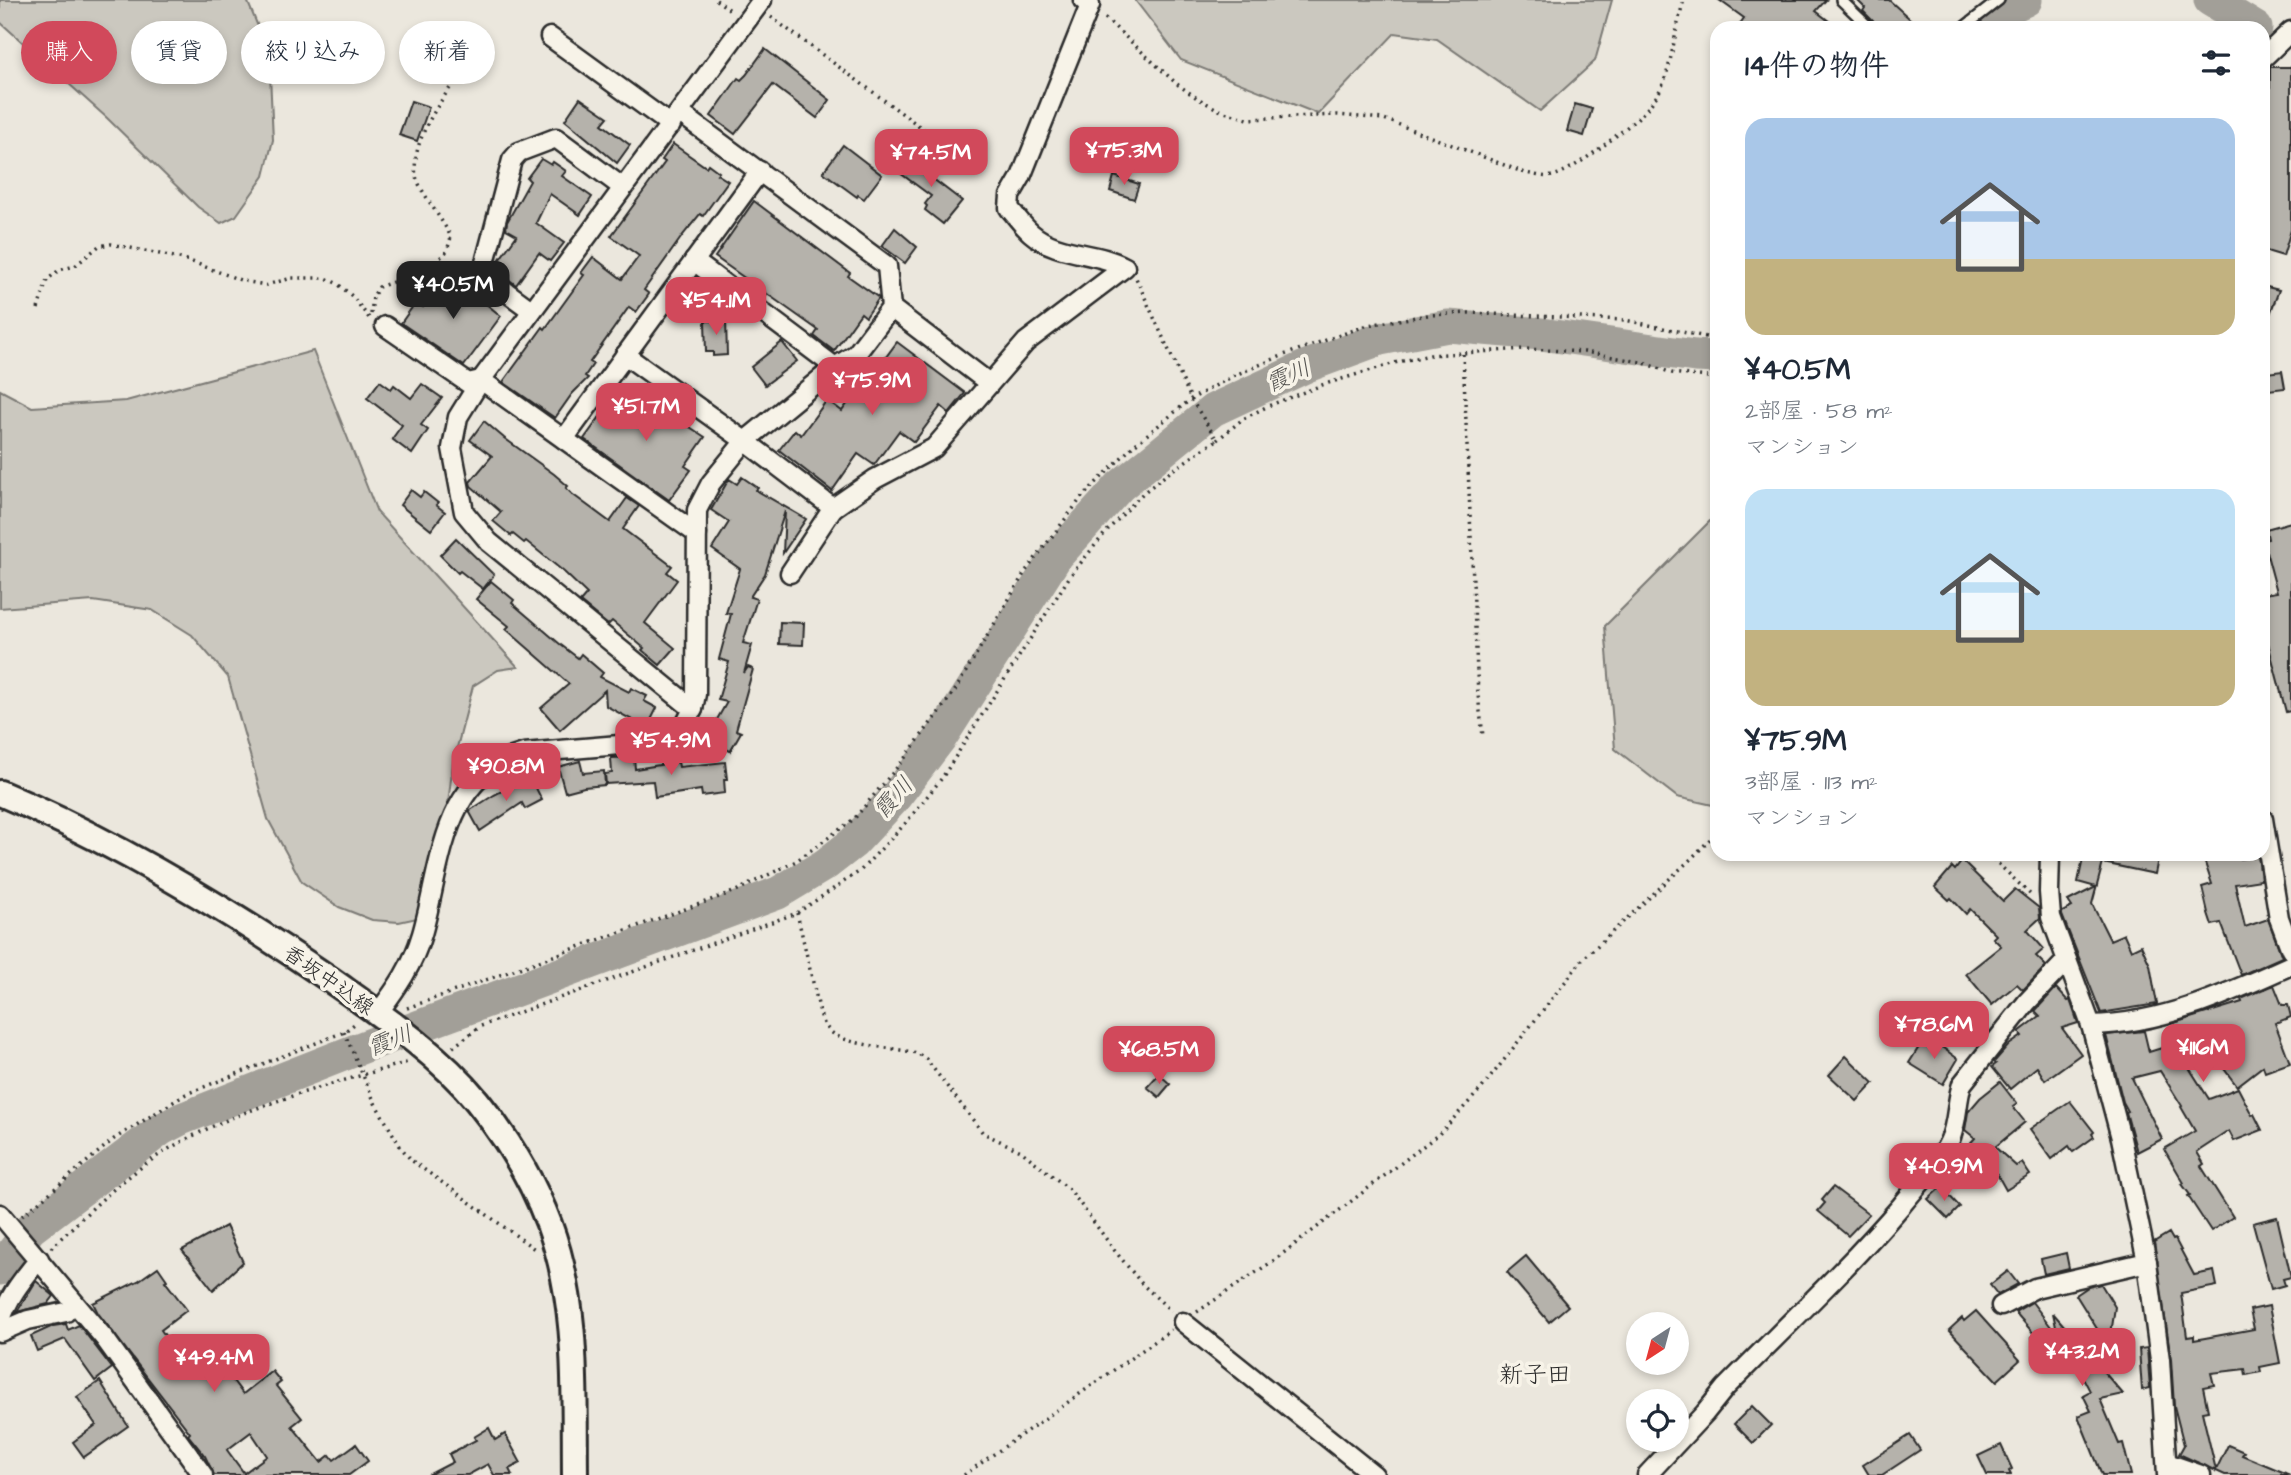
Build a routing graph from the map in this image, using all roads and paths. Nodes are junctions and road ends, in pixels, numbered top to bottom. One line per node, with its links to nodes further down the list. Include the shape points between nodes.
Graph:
1 (1684, 0): 5 (path, via 1665,80 1656,98 1588,156 1549,177 1525,173 1384,119 1337,115 1248,119 1221,111 1177,84)
2 (1841, 0): 6 (lane)
3 (1999, 0): 7 (lane)
4 (759, 3): 12 (street); 13 (path)
5 (1086, 3): 17 (street, via 1009,208 1045,243)
6 (1863, 21)
7 (1971, 21)
8 (2291, 31): 10 (street)
9 (550, 37): 12 (street)
10 (2270, 52)
11 (454, 84): 21 (path, via 421,135 416,159 416,178 451,237 447,251 429,269 379,287 373,296)
12 (675, 119): 14 (street); 15 (street)
13 (964, 159)
14 (760, 171): 16 (street); 18 (street, via 887,266)
15 (622, 187): 20 (street); 20 (street, via 556,138 519,152 512,160 482,274)
16 (694, 261): 24 (street); 25 (street)
17 (1125, 267): 28 (street, via 1038,332); 29 (path, via 1137,279)
18 (891, 308): 25 (street, via 856,354); 28 (street)
19 (38, 309): 21 (path, via 47,280 59,270 75,266 99,246 111,244 266,285 292,278 326,278 353,297)
20 (531, 310): 27 (street)
21 (377, 323): 27 (street, via 468,383)
22 (1710, 337): 29 (path, via 1625,320 1469,313 1428,316 1368,325 1247,370)
23 (1463, 354): 26 (path, via 1526,349 1586,352); 31 (path, via 1398,362 1322,385 1268,405); 37 (path)
24 (625, 355): 30 (street); 32 (street)
25 (835, 367): 32 (street)
26 (1710, 377)
27 (481, 380): 30 (street); 36 (street, via 458,417 452,448 464,512 489,541)
28 (989, 383): 33 (street, via 934,448)
29 (1191, 399): 31 (path); 48 (path, via 1133,446 1082,498 1024,572 954,692 854,819 796,862 736,891)
30 (564, 439): 34 (street)
31 (1217, 440): 44 (path, via 1143,493 1106,532 1070,576 942,778 904,825 860,870)
32 (745, 441): 33 (street); 34 (street, via 711,483 697,510)
33 (833, 508): 35 (street)
34 (697, 534): 36 (street)
35 (790, 573)
36 (693, 709): 48 (street, via 686,723 669,738 524,753 491,767 454,813 414,956)
37 (1483, 736)
38 (0, 793): 48 (main road, 香坂中込線, via 139,862 246,923)
39 (1710, 839): 59 (path, via 1583,959 1482,1088 1439,1134 1273,1261)
40 (1995, 861): 43 (path, via 2038,902)
41 (2050, 861): 43 (street)
42 (2270, 861): 45 (street, via 2279,918)
43 (2049, 904): 46 (street)
44 (797, 913): 51 (path, via 481,1026); 59 (path, via 820,1013 831,1033 926,1059 983,1132 1021,1151 1070,1190 1143,1285)
45 (2291, 950)
46 (2067, 960): 49 (street); 67 (street, via 1962,1084 1949,1142 1924,1178 1868,1245 1725,1388)
47 (2291, 965): 49 (street, via 2183,1010 2119,1025)
48 (379, 1015): 50 (path); 51 (main road, 香坂中込線)
49 (2091, 1025): 56 (street)
50 (344, 1032): 52 (path); 53 (path, via 186,1094 114,1139)
51 (429, 1054): 52 (path); 55 (main road, 香坂中込線, via 476,1100 512,1149 550,1226)
52 (362, 1076): 54 (path, via 236,1114 183,1140 142,1167); 55 (path, via 411,1160 542,1254)
53 (6, 1225): 54 (street)
54 (37, 1256): 60 (street); 63 (street, via 105,1339)
55 (559, 1261): 64 (main road, 香坂中込線, via 573,1331)
56 (2147, 1262): 57 (street, via 2035,1288); 62 (street, via 2160,1360)
57 (2001, 1307)
58 (66, 1311): 61 (street)
59 (1183, 1322): 65 (path); 66 (street)
60 (0, 1323)
61 (0, 1332)
62 (2167, 1469): 68 (street)
63 (203, 1475)
64 (575, 1475)
65 (964, 1475)
66 (1374, 1475)
67 (1647, 1475)
68 (2201, 1475)

